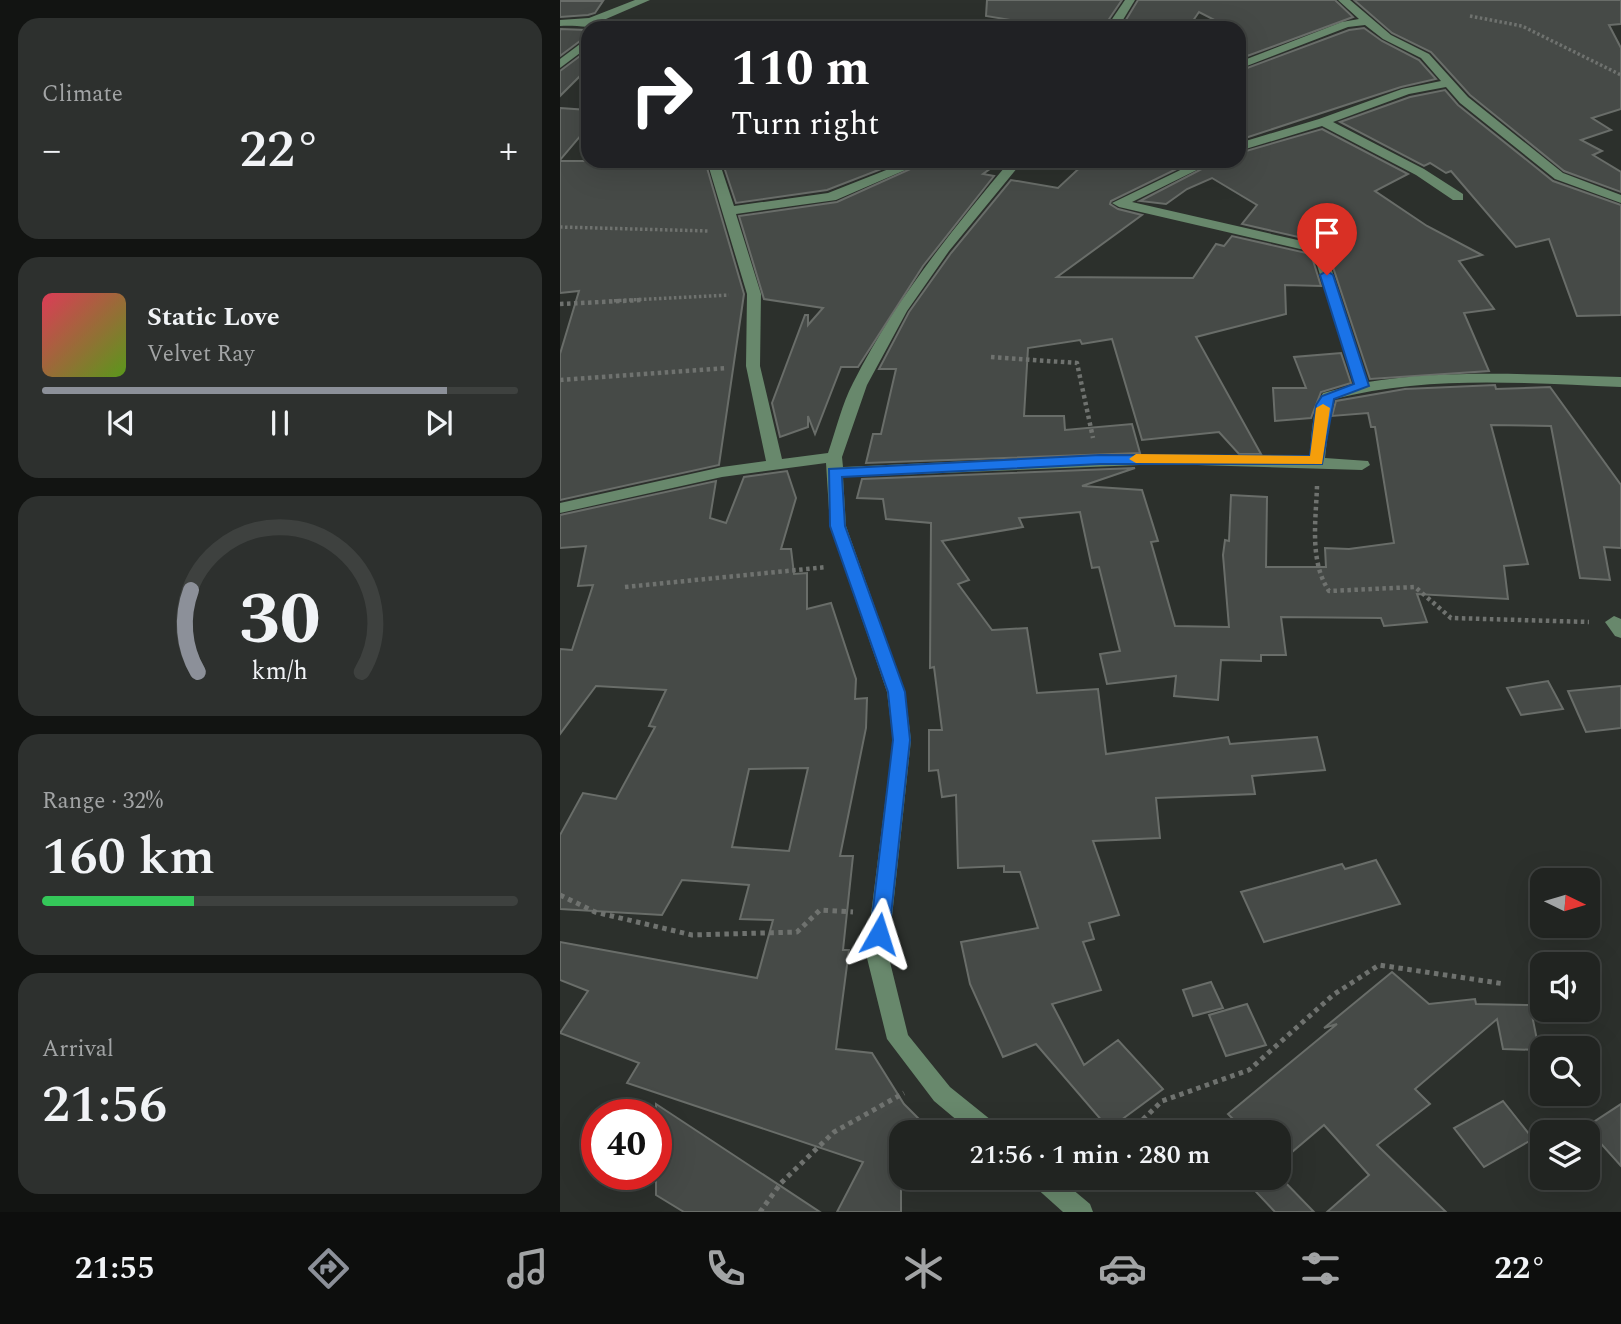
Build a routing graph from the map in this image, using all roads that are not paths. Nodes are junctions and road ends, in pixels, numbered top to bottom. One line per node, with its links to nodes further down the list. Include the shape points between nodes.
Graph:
1 (645, 0): 4 (street)
2 (1130, 0): 5 (street)
3 (1343, 0): 6 (street)
4 (602, 21)
5 (1116, 21)
6 (1367, 21): 10 (street, via 1346,24); 12 (street, via 1425,56)
7 (560, 23): 8 (street)
8 (581, 24)
9 (581, 47): 11 (street)
10 (1246, 63)
11 (560, 65)
12 (1448, 83): 13 (street, via 1406,91); 20 (street, via 1559,176)
13 (1323, 122): 14 (street); 19 (street)
14 (1246, 142)
15 (715, 168): 21 (street)
16 (903, 168): 21 (street, via 831,197)
17 (1011, 168): 26 (street, via 944,248 894,321 859,385)
18 (1194, 168): 23 (street, via 1119,202 1319,249)
19 (1458, 197)
20 (1621, 199)
21 (729, 211): 25 (street, via 754,294 752,366)
22 (1621, 382): 23 (street, via 1461,379)
23 (1362, 386): 24 (street, via 1328,396)
24 (1317, 461): 26 (street); 27 (street)
25 (775, 464): 26 (street); 28 (street)
26 (834, 464): 29 (street, via 838,526 897,692 902,740 877,954 898,1039 942,1094)
27 (1362, 465)
28 (560, 508)
29 (973, 1120)
30 (1056, 1190): 31 (street)
31 (1082, 1212)

